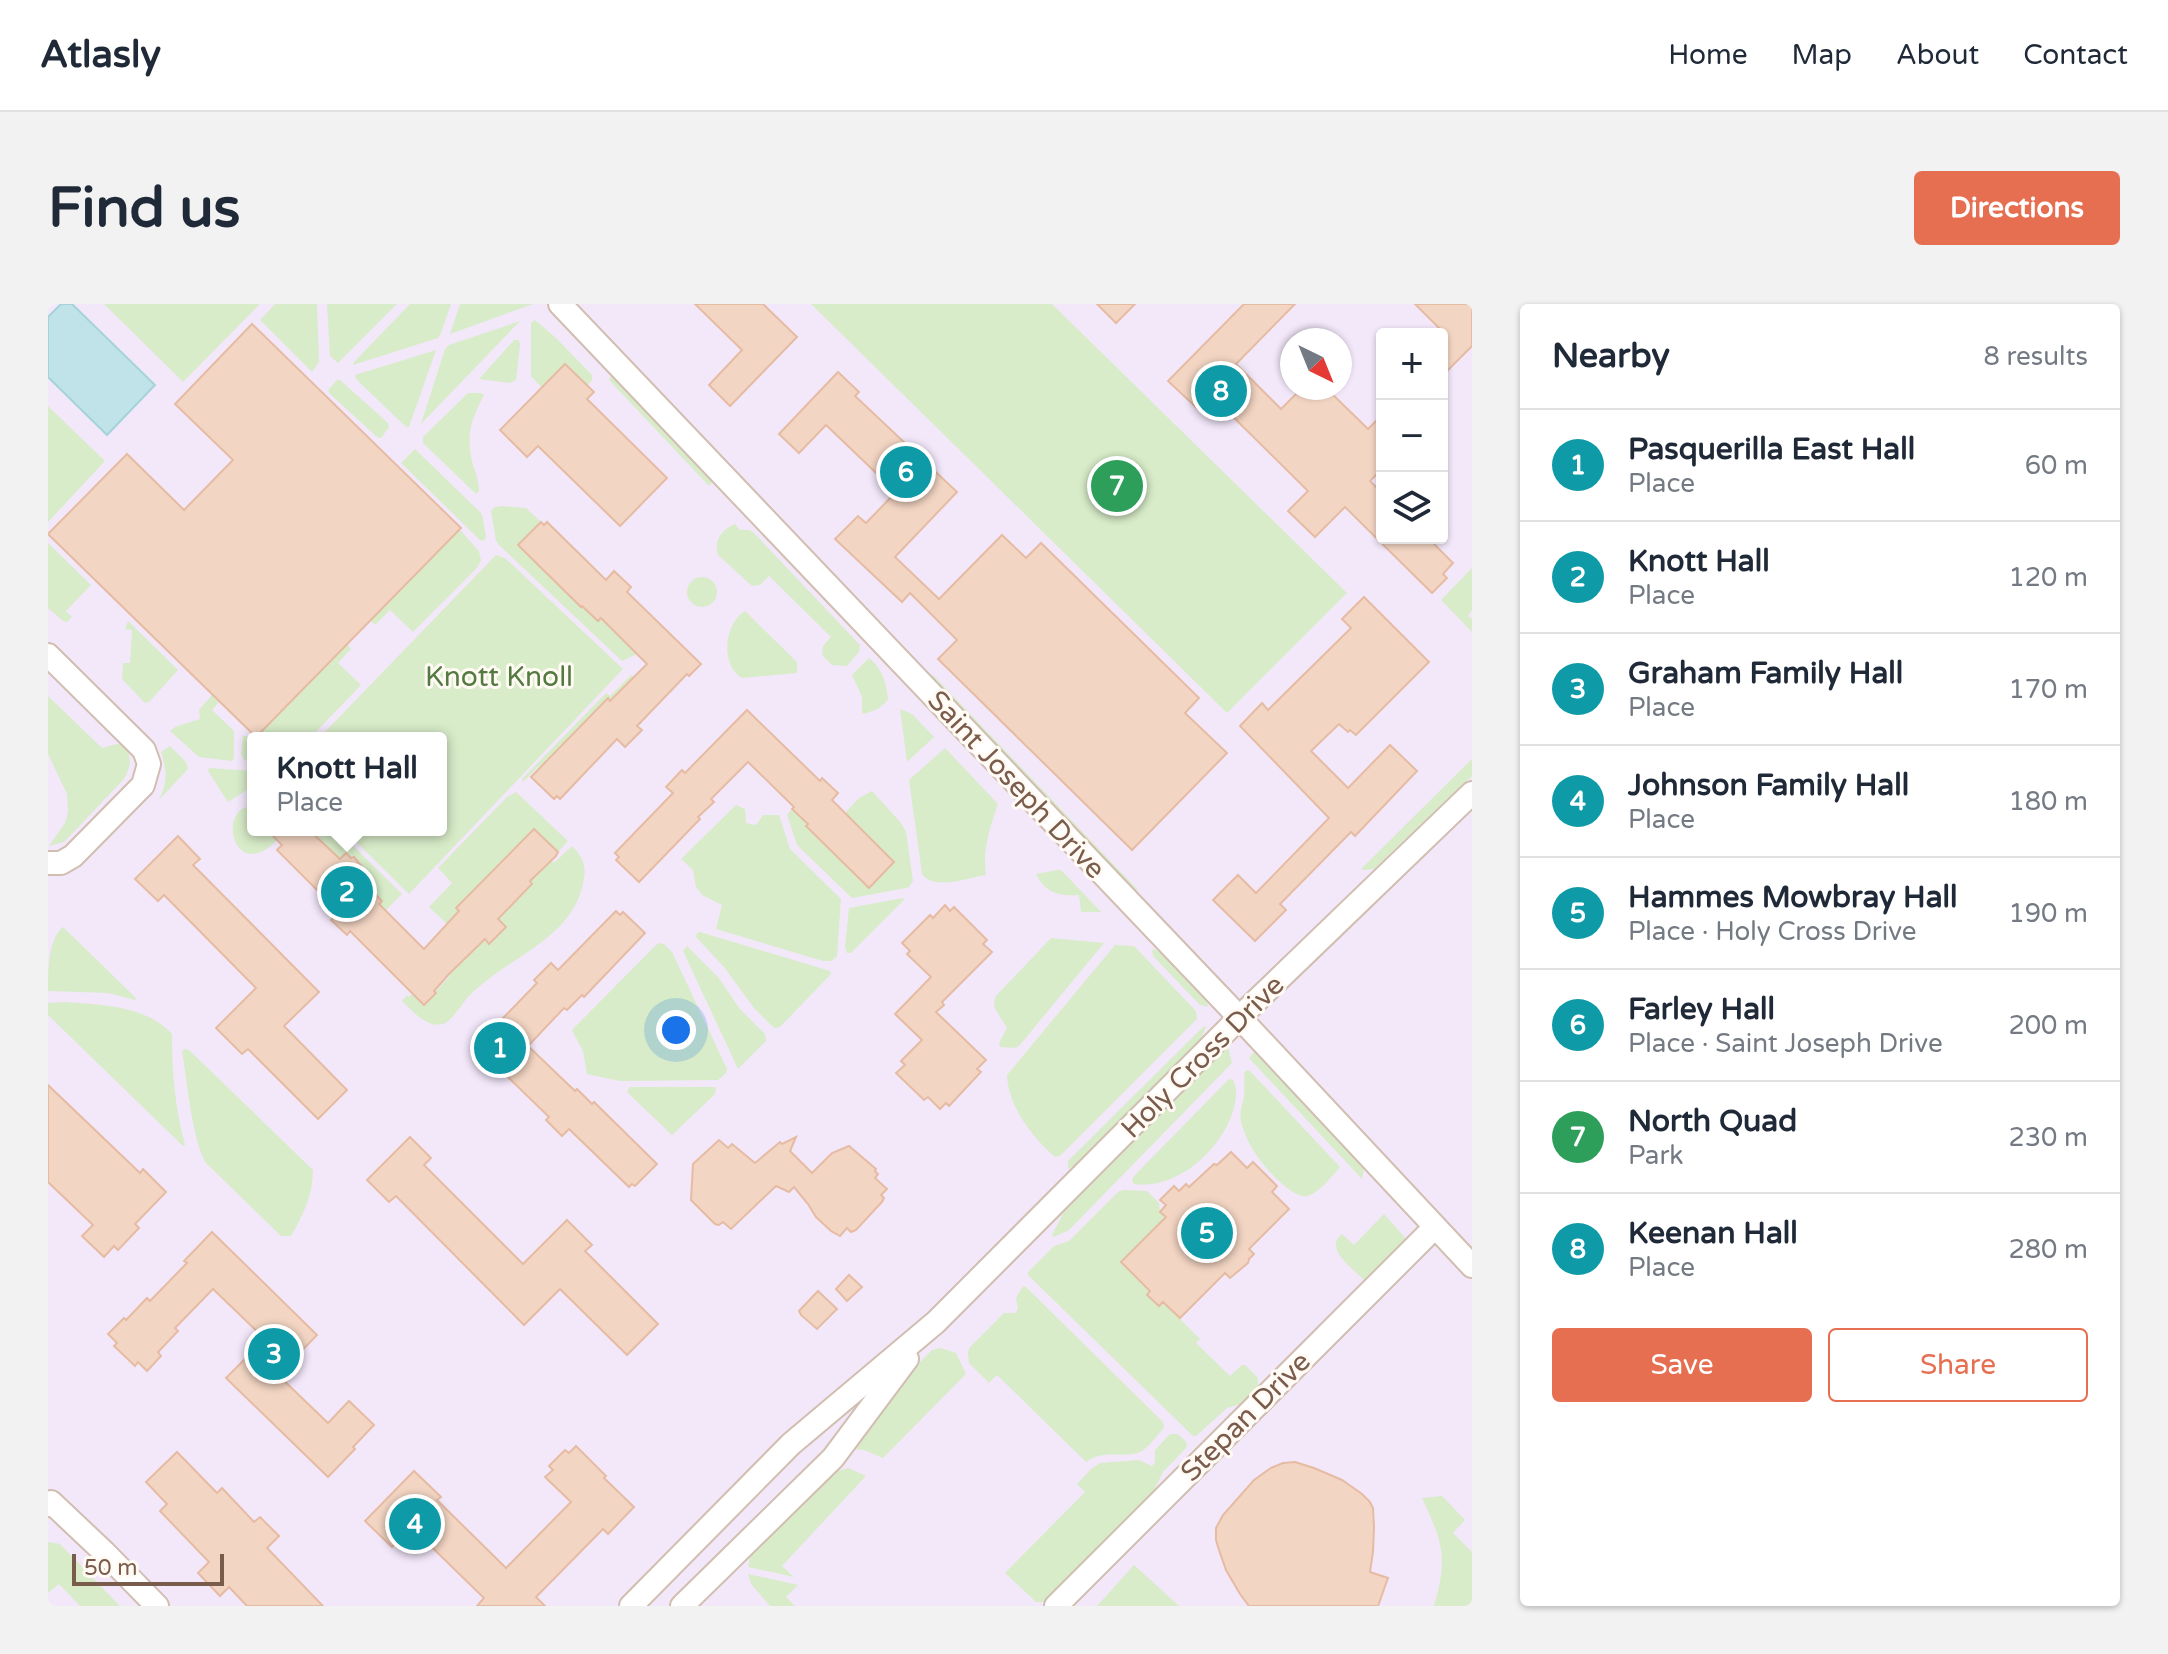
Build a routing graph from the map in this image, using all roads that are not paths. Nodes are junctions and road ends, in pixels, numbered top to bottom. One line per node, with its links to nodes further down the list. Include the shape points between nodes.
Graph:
1 (560, 304): 5 (street, Saint Joseph Drive)
2 (48, 655): 4 (street, via 144,750 149,764 143,785 73,856)
3 (1472, 793): 5 (street, Holy Cross Drive)
4 (48, 863)
5 (1239, 1017): 6 (street, Saint Joseph Drive); 8 (street, Holy Cross Drive)
6 (1435, 1227): 7 (street, Saint Joseph Drive); 13 (street, Stepan Drive)
7 (1472, 1266)
8 (936, 1322): 11 (street, Holy Cross Drive, via 791,1444); 12 (street, Holy Cross Drive, via 833,1458)
9 (50, 1504): 10 (street)
10 (157, 1606)
11 (631, 1606)
12 (682, 1606)
13 (1056, 1606)

